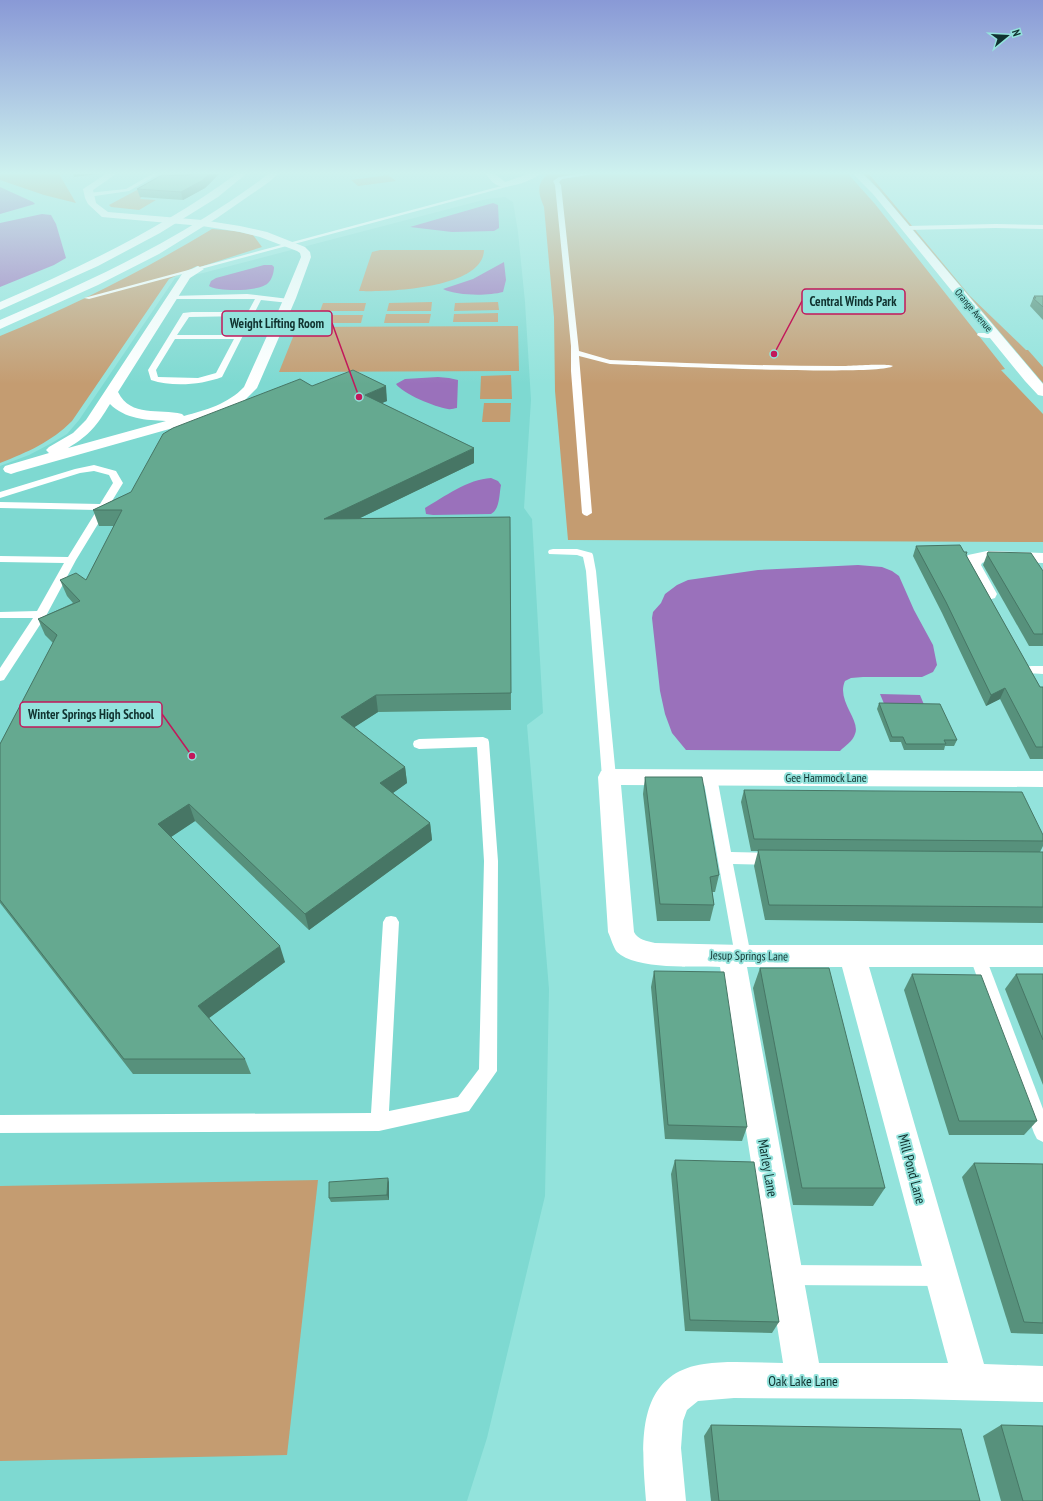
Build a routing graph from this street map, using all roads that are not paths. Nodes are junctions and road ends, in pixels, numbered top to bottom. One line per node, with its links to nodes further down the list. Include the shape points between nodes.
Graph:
1 (130, 244): 11 (street, via 95,263)
2 (165, 244): 14 (street, via 57,300)
3 (287, 244): 6 (lane); 10 (street, via 301,249 306,257)
4 (564, 244): 19 (lane)
5 (920, 244): 16 (street, Orange Avenue)
6 (198, 269): 7 (street, via 186,276); 9 (lane)
7 (173, 297): 8 (lane); 21 (street)
8 (259, 297): 10 (lane); 13 (lane)
9 (87, 298)
10 (289, 301): 23 (street, via 250,388 241,399 229,407)
11 (0, 306)
12 (233, 314): 13 (lane); 17 (lane, via 191,323 183,332); 17 (lane, via 186,315)
13 (250, 314): 18 (lane)
14 (0, 325)
15 (981, 335): 16 (lane)
16 (995, 335): 22 (street, Orange Avenue)
17 (174, 336): 18 (lane); 18 (lane, via 152,370 154,378 203,380 219,375)
18 (238, 337)
19 (576, 353): 20 (lane, via 610,362 633,363 821,368); 28 (lane, via 575,371)
20 (889, 366)
21 (111, 392): 23 (street, via 121,408 134,413 153,416); 24 (street, via 91,423 78,436 53,451)
22 (1043, 392)
23 (203, 415): 24 (street)
24 (6, 471)
25 (0, 495): 27 (lane, via 94,468 113,473 118,483)
26 (0, 505): 27 (lane)
27 (103, 507): 32 (lane)
28 (587, 513)
29 (553, 552): 38 (lane, via 582,553 588,555 589,559)
30 (1043, 558): 33 (street, via 988,556 973,561 973,568)
31 (0, 559): 32 (lane)
32 (71, 560): 34 (lane)
33 (995, 607)
34 (41, 614): 35 (lane); 36 (lane)
35 (0, 615)
36 (0, 677)
37 (419, 744): 48 (lane, via 483,742 491,860 488,1071 463,1105)
38 (609, 777): 39 (street, Gee Hammock Lane); 45 (street, Jesup Springs Lane, via 619,923 626,943 636,950 655,954)
39 (710, 777): 40 (street, Gee Hammock Lane); 41 (lane)
40 (1043, 779)
41 (726, 858): 42 (lane); 45 (lane)
42 (783, 859)
43 (391, 922): 48 (lane)
44 (977, 955): 46 (street, Jesup Springs Lane); 47 (street, Jesup Springs Lane); 50 (lane)
45 (737, 956): 46 (street, Jesup Springs Lane); 51 (street, Marley Lane)
46 (853, 956): 52 (street, Mill Pond Lane)
47 (1043, 956)
48 (379, 1122): 49 (lane)
49 (0, 1124)
50 (1043, 1133)
51 (786, 1275): 52 (lane); 53 (street, Marley Lane)
52 (942, 1276): 54 (street, Mill Pond Lane)
53 (804, 1380): 54 (street, Oak Lake Lane); 56 (street, Oak Lake Lane, via 695,1384 672,1399 663,1422)
54 (971, 1381): 55 (street, Oak Lake Lane)
55 (1043, 1384)
56 (666, 1501)

